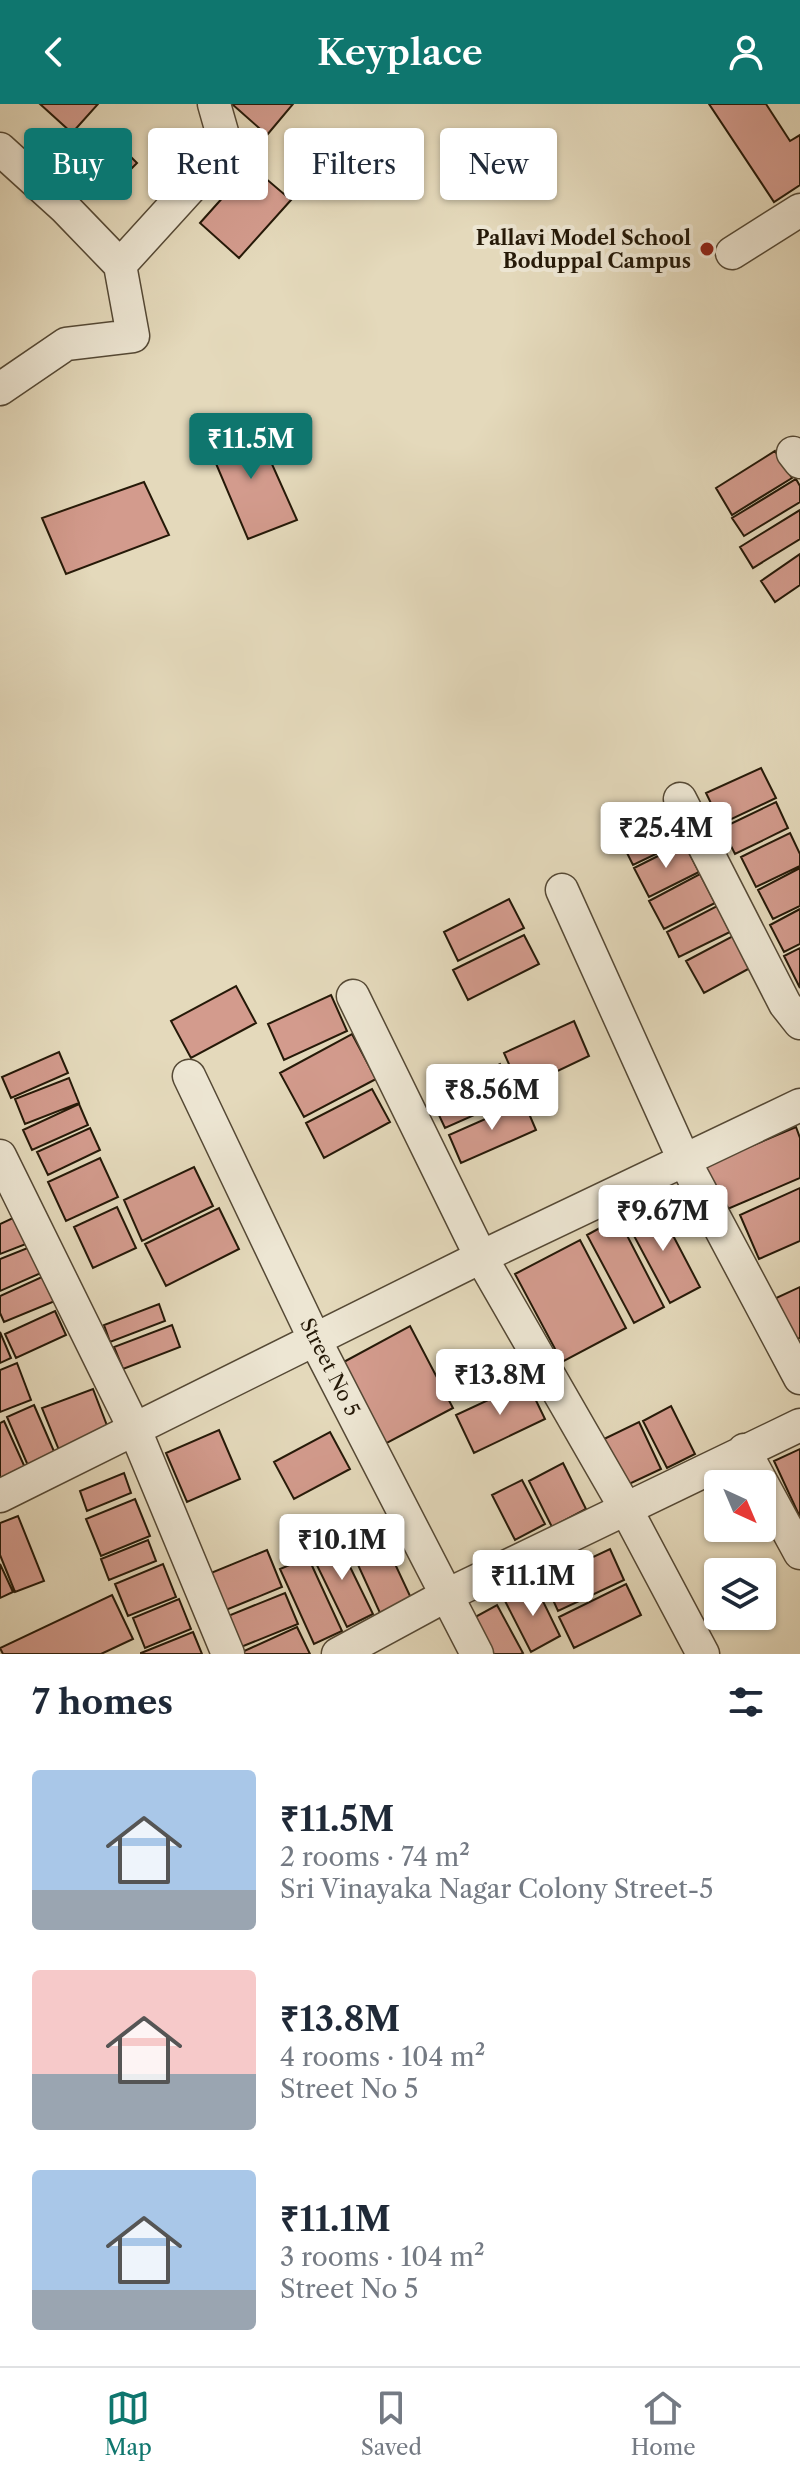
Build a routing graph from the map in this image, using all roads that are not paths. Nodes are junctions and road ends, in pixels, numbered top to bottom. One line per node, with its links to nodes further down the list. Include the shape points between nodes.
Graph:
1 (214, 104): 5 (street, via 222,132 221,154)
2 (0, 149): 5 (street)
3 (800, 210): 4 (street)
4 (732, 253)
5 (120, 265): 6 (street, via 133,336 66,344)
6 (0, 389)
7 (680, 799): 10 (street, via 785,1004)
8 (562, 890): 14 (street)
9 (353, 996): 15 (street)
10 (800, 1023)
11 (189, 1076): 16 (street, Street No 5)
12 (800, 1105): 14 (street)
13 (0, 1156): 19 (street)
14 (684, 1160): 15 (street); 17 (street)
15 (481, 1257): 16 (street); 22 (street)
16 (315, 1340): 19 (street); 24 (street, Street No 5)
17 (800, 1378)
18 (800, 1425): 20 (street)
19 (135, 1430): 21 (street); 25 (street)
20 (744, 1450): 22 (street); 23 (street)
21 (0, 1496)
22 (626, 1509): 24 (street); 28 (street)
23 (800, 1553)
24 (445, 1596): 26 (street); 27 (street, Street No 5)
25 (228, 1654)
26 (338, 1654)
27 (477, 1654)
28 (703, 1654)

